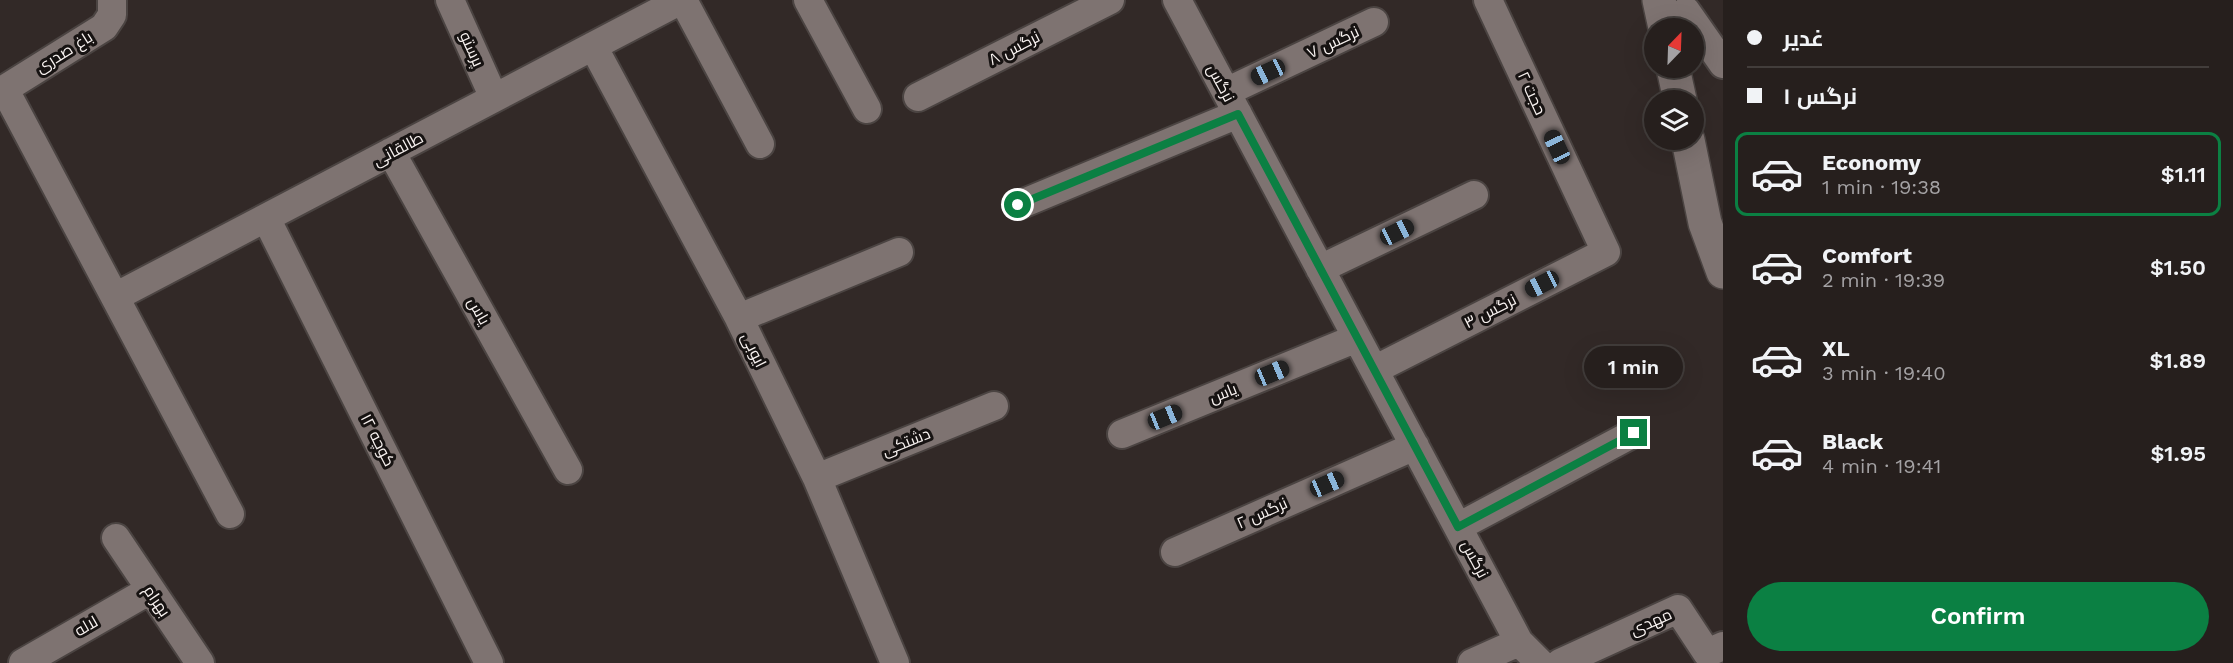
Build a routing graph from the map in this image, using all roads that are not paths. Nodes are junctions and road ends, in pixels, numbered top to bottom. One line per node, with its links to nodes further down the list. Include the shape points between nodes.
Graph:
1 (112, 0): 12 (street, باغ صدری, via 112,15 104,27)
2 (450, 0): 14 (street, پرستو)
3 (682, 0): 10 (street, طالقانی); 17 (street)
4 (808, 0): 16 (street)
5 (1110, 0): 13 (street, نرگس ۸)
6 (1177, 0): 15 (street, نرگس)
7 (1488, 0): 24 (street, حجت ۲)
8 (1676, 13): 11 (street)
9 (1374, 22): 15 (street, نرگس ۷)
10 (593, 46): 14 (street, طالقانی); 28 (street, ایوبی)
11 (1723, 64)
12 (3, 91): 27 (street)
13 (918, 97)
14 (494, 98): 19 (street, طالقانی)
15 (1232, 103): 21 (street, نرگس ۷); 25 (street, نرگس)
16 (867, 109)
17 (760, 144)
18 (1690, 150): 26 (main road, via 1705,223)
19 (391, 152): 22 (street, طالقانی); 35 (street, یاس)
20 (1474, 195): 25 (street)
21 (1018, 205)
22 (266, 218): 27 (street, طالقانی); 46 (street, کوچه ۱۲)
23 (899, 252): 28 (street)
24 (1606, 252): 30 (street, نرگس ۳)
25 (1320, 269): 29 (street, نرگس)
26 (1723, 272)
27 (115, 297): 37 (street)
28 (739, 318): 36 (street, ایوبی)
29 (1357, 338): 30 (street, نرگس); 33 (street, یاس)
30 (1374, 370): 34 (street, نرگس)
31 (994, 406): 36 (street, دشتکی)
32 (1634, 433): 38 (street)
33 (1122, 434)
34 (1415, 446): 38 (street, نرگس); 40 (street, نرگس ۲)
35 (568, 470)
36 (817, 478): 47 (street, ایوبی)
37 (230, 514)
38 (1458, 527): 42 (street, نرگس)
39 (116, 538): 41 (street, بهرام)
40 (1175, 552)
41 (150, 590): 44 (street, لاله); 45 (street, بهرام)
42 (1519, 642): 48 (street); 49 (street)
43 (1723, 646): 50 (street, مهدی, via 1707,653 1678,609)
44 (23, 663)
45 (200, 663)
46 (489, 663)
47 (895, 663)
48 (1472, 663)
49 (1540, 663)
50 (1560, 663)

